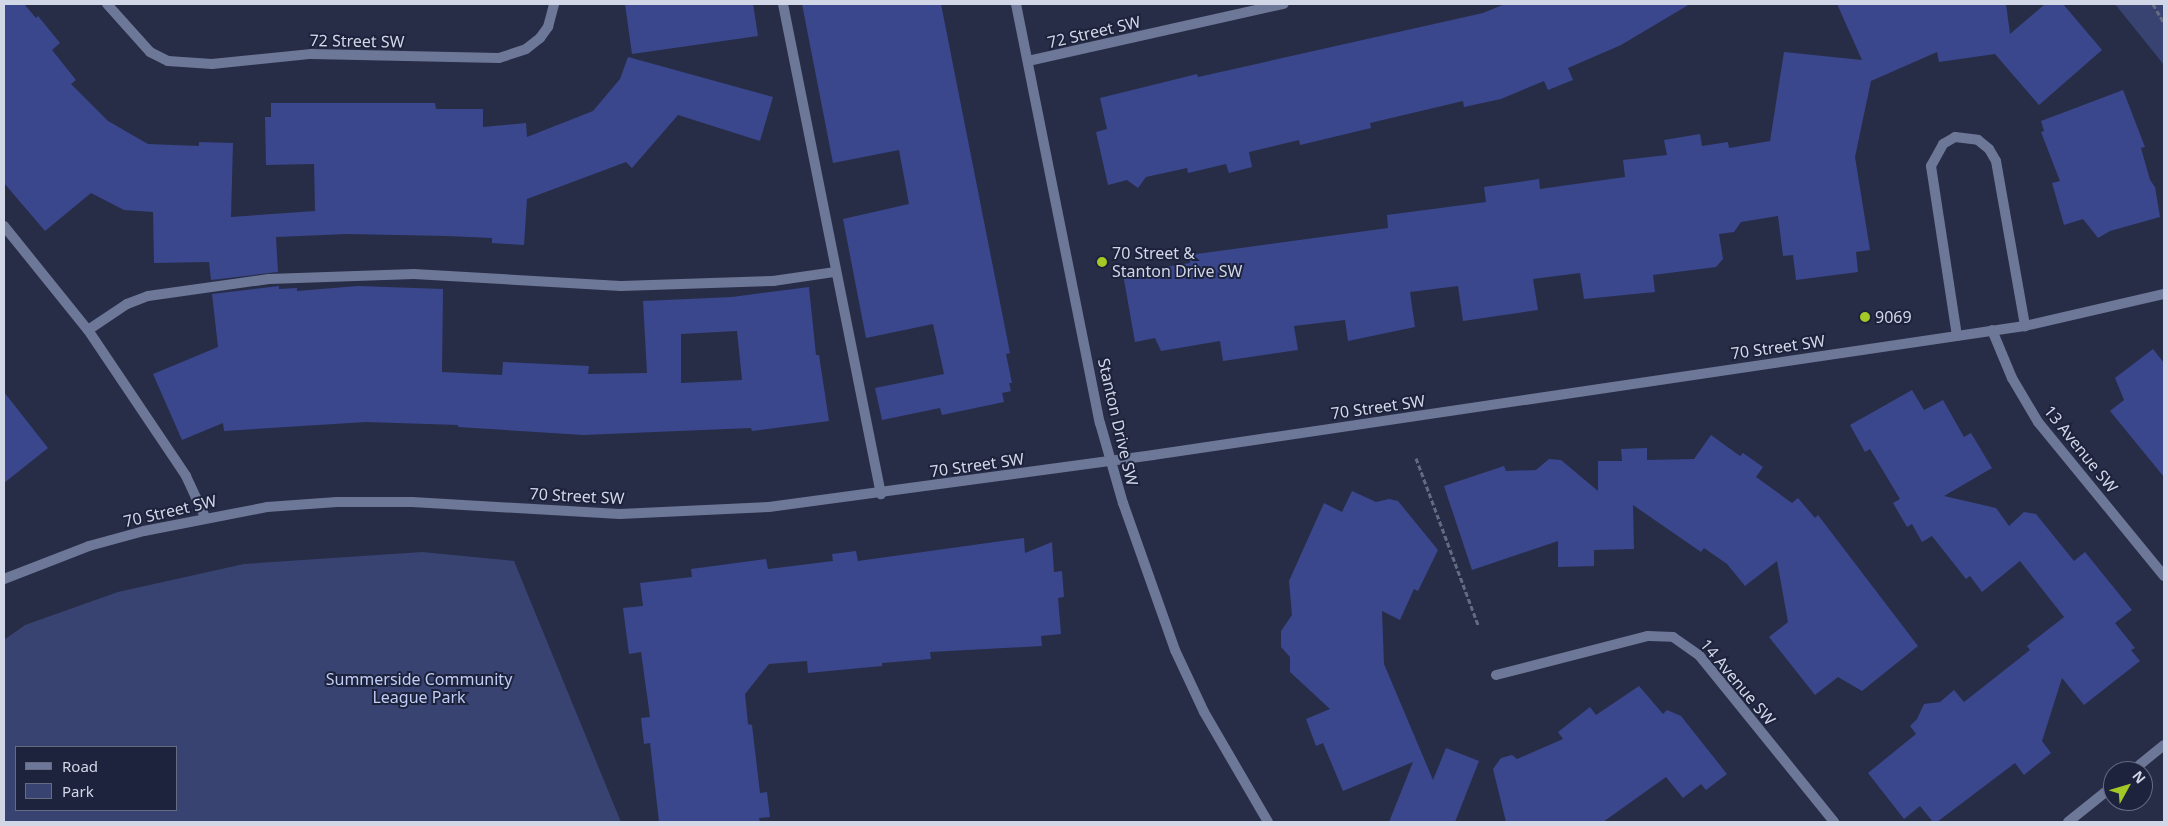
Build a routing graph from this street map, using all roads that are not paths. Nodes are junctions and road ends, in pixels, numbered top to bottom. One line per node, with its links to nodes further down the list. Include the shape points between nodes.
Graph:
1 (107, 4): 2 (street, 72 Street SW, via 150,52 168,61 212,64 311,54 499,58 526,49 540,38 548,27)
2 (554, 4)
3 (783, 4): 8 (street)
4 (1016, 4): 6 (street, Stanton Drive SW)
5 (1284, 4): 6 (street, 72 Street SW)
6 (1028, 61): 14 (street, Stanton Drive SW)
7 (4, 226): 11 (street)
8 (836, 272): 11 (street, via 773,281 622,286 414,274 269,279 148,296 127,304); 15 (street)
9 (2164, 294): 10 (street, 70 Street SW)
10 (2025, 326): 12 (street, 70 Street SW); 13 (street, via 1996,161 1978,140 1956,137 1943,144 1931,166)
11 (88, 330): 16 (street, via 186,476)
12 (1992, 330): 13 (street, 70 Street SW); 17 (street, 13 Avenue SW, via 2012,378 2038,422)
13 (1957, 336): 14 (street, 70 Street SW)
14 (1110, 461): 15 (street, 70 Street SW); 23 (street, Stanton Drive SW, via 1175,650 1208,721)
15 (881, 494): 16 (street, 70 Street SW, via 700,512 620,514 412,502 337,502 268,507)
16 (205, 517): 18 (street, 70 Street SW, via 89,546)
17 (2164, 576)
18 (4, 579)
19 (1496, 675): 24 (street, 14 Avenue SW, via 1648,636 1673,637 1699,654)
20 (2164, 745): 21 (street)
21 (2144, 761)
22 (2103, 794): 25 (street)
23 (1268, 822)
24 (1834, 822)
25 (2068, 822)

